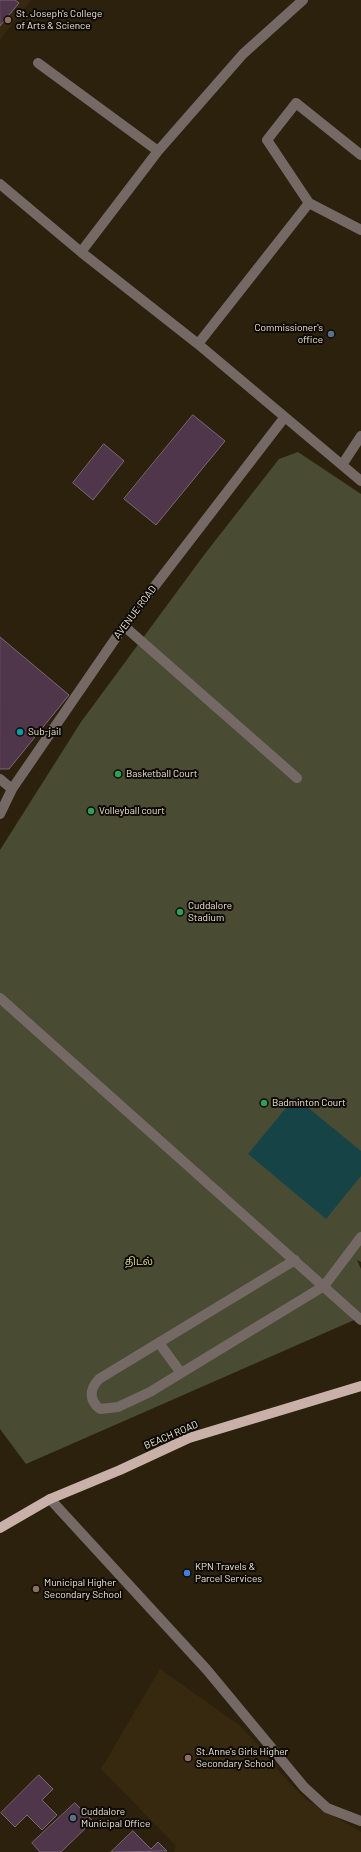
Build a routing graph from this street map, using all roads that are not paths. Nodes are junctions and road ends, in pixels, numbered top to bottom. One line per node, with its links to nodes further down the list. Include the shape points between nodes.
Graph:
1 (304, 0): 3 (street, via 243,54)
2 (38, 63): 3 (street)
3 (158, 151): 8 (street)
4 (361, 156): 6 (street, via 296,103 267,140)
5 (0, 184): 8 (street)
6 (309, 203): 7 (street); 9 (street)
7 (361, 230)
8 (81, 252): 9 (street)
9 (198, 344): 10 (street)
10 (284, 418): 12 (street); 14 (street, AVENUE ROAD)
11 (361, 436): 12 (street)
12 (342, 465): 13 (street)
13 (361, 482)
14 (124, 626): 15 (street); 17 (street, AVENUE ROAD)
15 (297, 778)
16 (0, 779): 17 (street)
17 (12, 789): 18 (street, AVENUE ROAD)
18 (0, 814)
19 (0, 998): 21 (street)
20 (361, 1237): 22 (street)
21 (295, 1260): 22 (street); 24 (street)
22 (324, 1286): 23 (street); 25 (street)
23 (361, 1320)
24 (159, 1343): 25 (street); 25 (street, via 99,1379 91,1392 95,1404 100,1409 118,1407)
25 (181, 1373)
26 (361, 1386): 27 (main road, BEACH ROAD, via 189,1438)
27 (50, 1500): 28 (main road, BEACH ROAD); 29 (street, via 207,1670 304,1787 327,1808)
28 (0, 1528)
29 (361, 1821)

